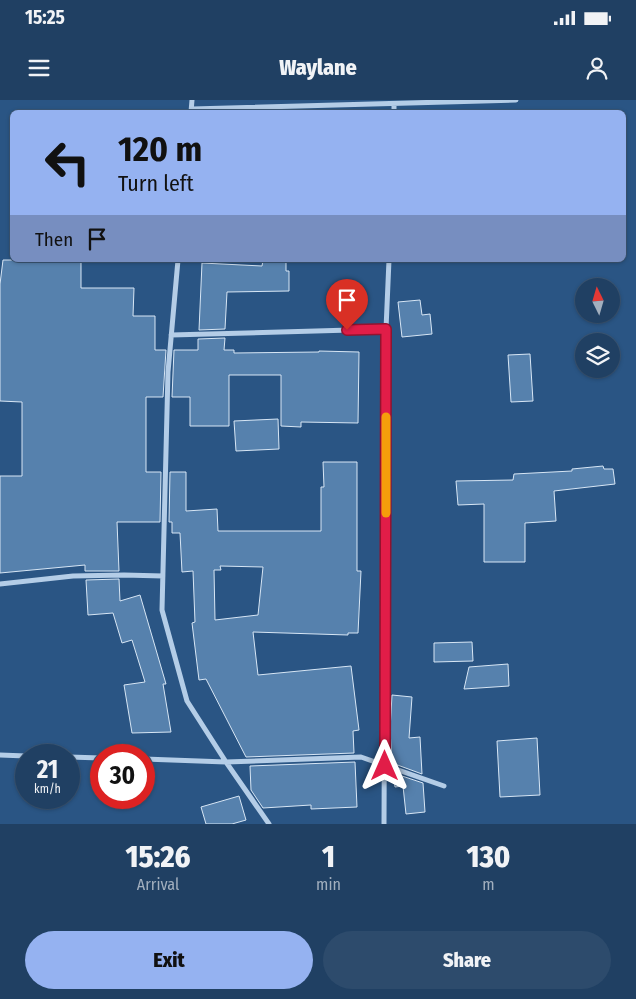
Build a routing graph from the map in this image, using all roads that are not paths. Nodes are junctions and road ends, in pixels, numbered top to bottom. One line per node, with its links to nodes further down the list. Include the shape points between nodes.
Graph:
1 (516, 100): 2 (street)
2 (394, 104): 3 (street); 4 (street)
3 (220, 110)
4 (394, 110)
5 (178, 262): 8 (street)
6 (389, 262): 7 (street)
7 (386, 329): 8 (street); 15 (street)
8 (171, 335): 9 (street)
9 (163, 576): 10 (street, via 73,576); 14 (street, via 162,610 187,701)
10 (0, 584)
11 (0, 755): 12 (street)
12 (15, 756)
13 (155, 759): 14 (street)
14 (226, 762): 15 (street, via 361,757); 17 (street)
15 (385, 766): 16 (street); 18 (street)
16 (444, 786)
17 (269, 824)
18 (384, 824)

